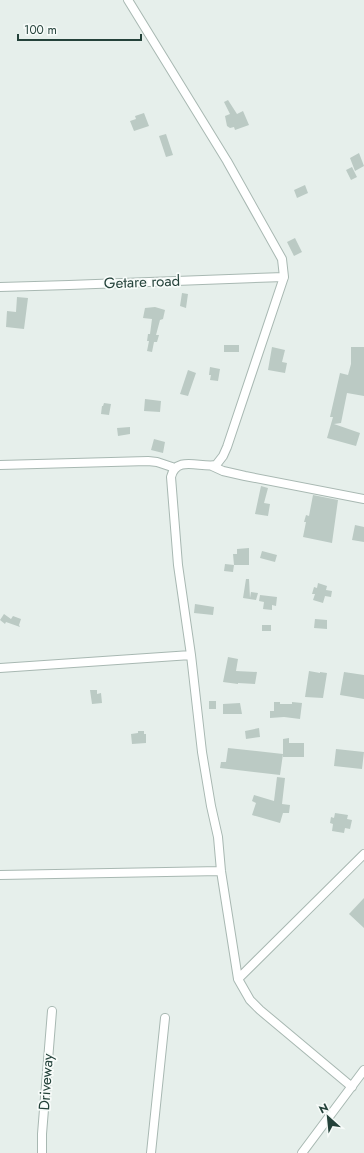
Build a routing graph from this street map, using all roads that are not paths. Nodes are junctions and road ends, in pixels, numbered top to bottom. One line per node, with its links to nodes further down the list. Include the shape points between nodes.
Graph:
1 (128, 0): 2 (street, via 227,161 282,260)
2 (284, 277): 3 (street, Getare road); 5 (street, via 227,447 216,465)
3 (0, 287)
4 (0, 465): 6 (street, via 148,461)
5 (212, 466): 6 (street, via 185,463); 7 (street, via 238,475)
6 (175, 468): 8 (street, via 171,477 178,565)
7 (364, 499)
8 (190, 655): 9 (street); 11 (street)
9 (0, 668)
10 (364, 854): 13 (street)
11 (221, 871): 12 (street); 13 (street)
12 (0, 875)
13 (238, 979): 17 (street, via 250,1000 260,1010)
14 (52, 1011): 18 (street, Driveway)
15 (165, 1018): 19 (street)
16 (364, 1070): 17 (street)
17 (352, 1087): 20 (street)
18 (42, 1153)
19 (151, 1153)
20 (302, 1153)

